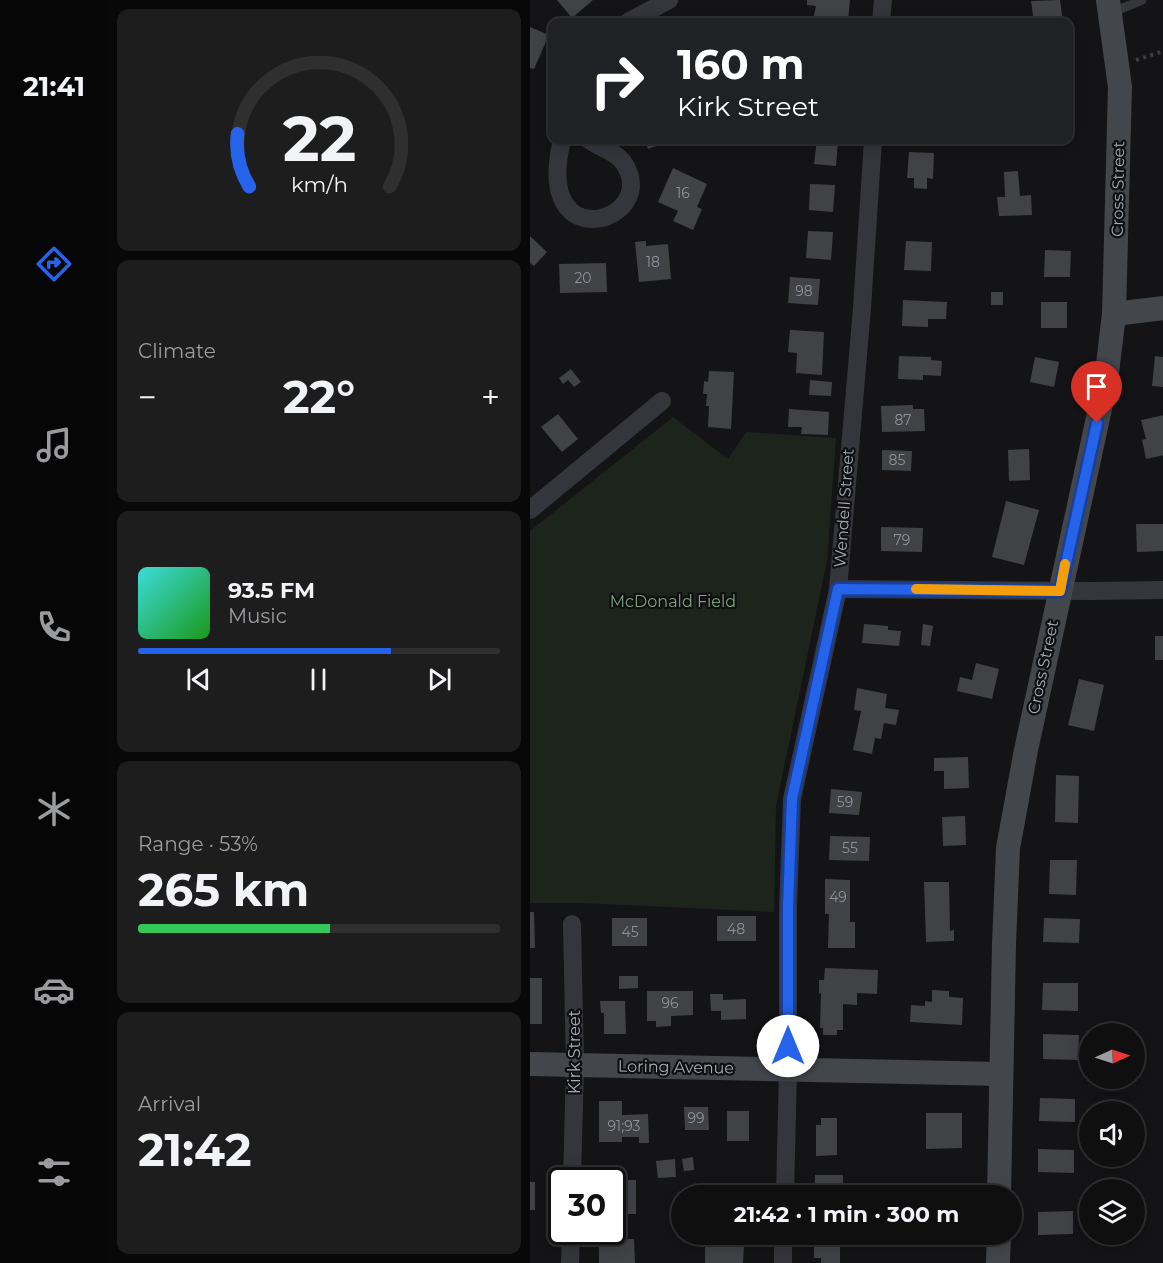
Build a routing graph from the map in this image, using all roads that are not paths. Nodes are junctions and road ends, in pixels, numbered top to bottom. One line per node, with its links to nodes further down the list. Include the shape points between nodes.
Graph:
1 (669, 0): 5 (street)
2 (883, 0): 6 (street)
3 (1142, 0): 4 (lane)
4 (1109, 6): 11 (street, Cross Street, via 1120,87)
5 (635, 18)
6 (881, 18)
7 (563, 144): 8 (street, via 559,194 572,212 593,220 604,219 623,206 630,184 622,161)
8 (596, 144)
9 (872, 144): 14 (street, Wendell Street)
10 (1163, 308): 11 (street)
11 (1114, 314): 16 (street, Cross Street, via 1106,381)
12 (662, 401): 13 (street)
13 (530, 510)
14 (838, 589): 16 (street); 20 (street, Wendell Street, via 792,799)
15 (1163, 590): 16 (street)
16 (1060, 591): 21 (street, Cross Street, via 1008,848)
17 (572, 924): 19 (street, Kirk Street)
18 (530, 1064): 19 (street, Loring Avenue)
19 (575, 1066): 20 (street, Loring Avenue); 22 (street, Kirk Street)
20 (788, 1069): 21 (street, Loring Avenue); 23 (street, Wendell Street)
21 (1001, 1074): 24 (street, Cross Street)
22 (572, 1167)
23 (785, 1185)
24 (1000, 1185)
25 (571, 1245): 28 (street)
26 (783, 1245): 29 (street)
27 (999, 1245): 30 (street)
28 (570, 1263)
29 (783, 1263)
30 (998, 1263)

